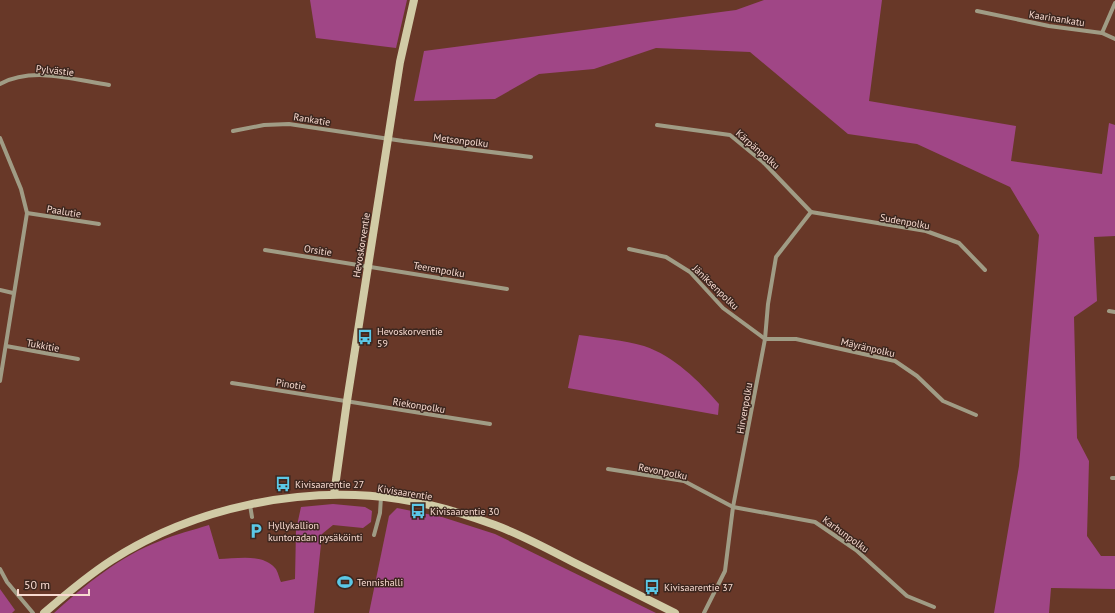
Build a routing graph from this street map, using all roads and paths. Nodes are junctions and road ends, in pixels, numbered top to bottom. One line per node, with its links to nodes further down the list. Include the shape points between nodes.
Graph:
1 (414, 0): 11 (street, Hevoskorventie, via 400,62)
2 (1115, 3): 4 (street)
3 (977, 11): 4 (street, Kaarinankatu, via 1049,26)
4 (1102, 33): 5 (street, Kaarinankatu)
5 (1115, 39)
6 (0, 84): 7 (street, Pylvästie, via 24,76 42,75)
7 (109, 85)
8 (657, 125): 13 (street, Kärpänpolku, via 730,134 763,162)
9 (233, 131): 11 (street, Rankatie, via 264,125 289,124)
10 (0, 138): 14 (street, via 21,189)
11 (388, 139): 12 (street, Metsonpolku); 18 (street, Hevoskorventie)
12 (531, 157)
13 (811, 212): 19 (street, Sudenpolku, via 926,231 959,243); 25 (street, Hirvenpolku, via 776,257)
14 (27, 213): 15 (street, Paalutie); 22 (street)
15 (99, 224)
16 (629, 249): 25 (street, Jäniksenpolku, via 666,257 690,272 723,308)
17 (265, 250): 18 (street, Orsitie)
18 (368, 266): 20 (street, Teerenpolku); 30 (street, Hevoskorventie)
19 (985, 270)
20 (507, 289)
21 (0, 290): 22 (street)
22 (13, 293): 26 (street)
23 (1109, 311): 24 (street)
24 (1115, 312)
25 (765, 338): 31 (street, Mäyränpolku, via 796,339 895,361 917,376 943,401); 37 (street, Hirvenpolku)
26 (6, 346): 27 (street, Tukkitie); 28 (street)
27 (78, 359)
28 (0, 381)
29 (232, 383): 30 (street, Pinotie)
30 (347, 401): 32 (street, Riekonpolku); 34 (street, Hevoskorventie)
31 (976, 415)
32 (490, 424)
33 (608, 469): 37 (street, Revonpolku, via 684,481)
34 (334, 494): 35 (street, Kivisaarentie); 36 (street, Kivisaarentie)
35 (381, 497): 39 (street); 44 (street, Kivisaarentie, via 434,506 497,526)
36 (250, 505): 38 (street); 43 (street, Kivisaarentie, via 192,520 152,537 78,583)
37 (733, 507): 41 (street, Karhunpolku, via 815,522 856,550 906,596); 45 (street, Hirvenpolku, via 725,571)
38 (252, 517)
39 (374, 535)
40 (0, 569): 42 (street, via 7,582)
41 (934, 607)
42 (33, 613)
43 (44, 613)
44 (675, 613)
45 (704, 613)

